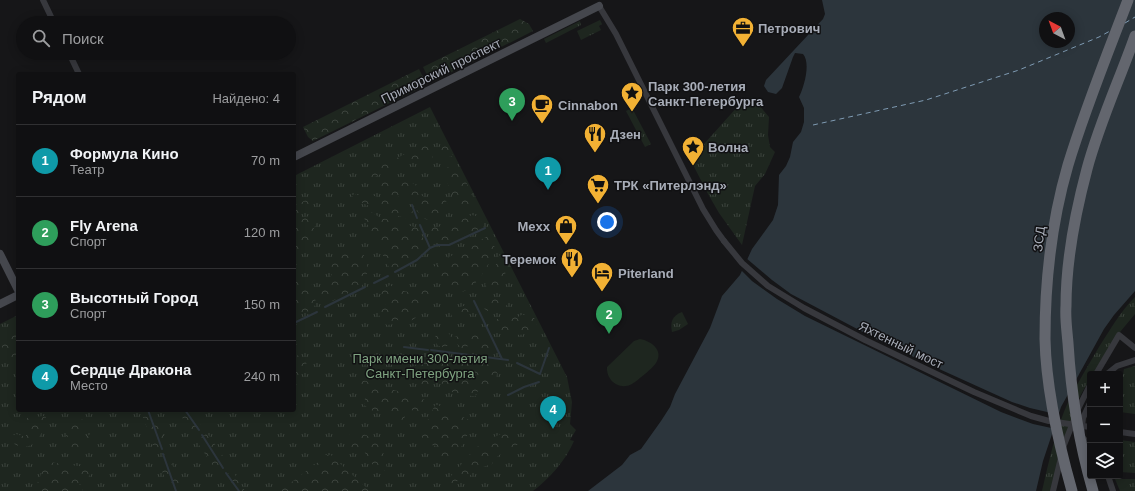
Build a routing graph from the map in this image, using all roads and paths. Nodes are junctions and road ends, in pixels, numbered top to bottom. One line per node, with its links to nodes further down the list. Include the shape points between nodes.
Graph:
1 (43, 0): 5 (street)
2 (592, 0): 4 (street)
3 (1128, 0): 26 (highway, ЗСД, bridge, via 1081,125 1054,226 1045,340 1050,389 1064,465)
4 (599, 3): 9 (street, Приморский проспект); 20 (street, Яхтенный мост, bridge, via 703,209 742,263 768,286 865,340 980,395 1031,416)
5 (51, 16)
6 (1135, 36): 27 (highway, bridge, via 1086,170 1068,266 1066,307 1071,388 1084,459)
7 (73, 60): 8 (street)
8 (79, 72)
9 (296, 156)
10 (0, 254): 11 (street)
11 (16, 286)
12 (16, 296): 13 (street)
13 (0, 304)
14 (1135, 348): 16 (street, via 1119,335)
15 (1135, 360): 17 (street)
16 (1098, 371)
17 (1111, 371)
18 (1087, 391): 25 (street, via 1064,445)
19 (1088, 407): 23 (street, via 1083,418 1081,436)
20 (1087, 427)
21 (1123, 432): 22 (street)
22 (1135, 434)
23 (1088, 443)
24 (1109, 479): 28 (street)
25 (1053, 491)
26 (1072, 491)
27 (1093, 491)
28 (1113, 491)

